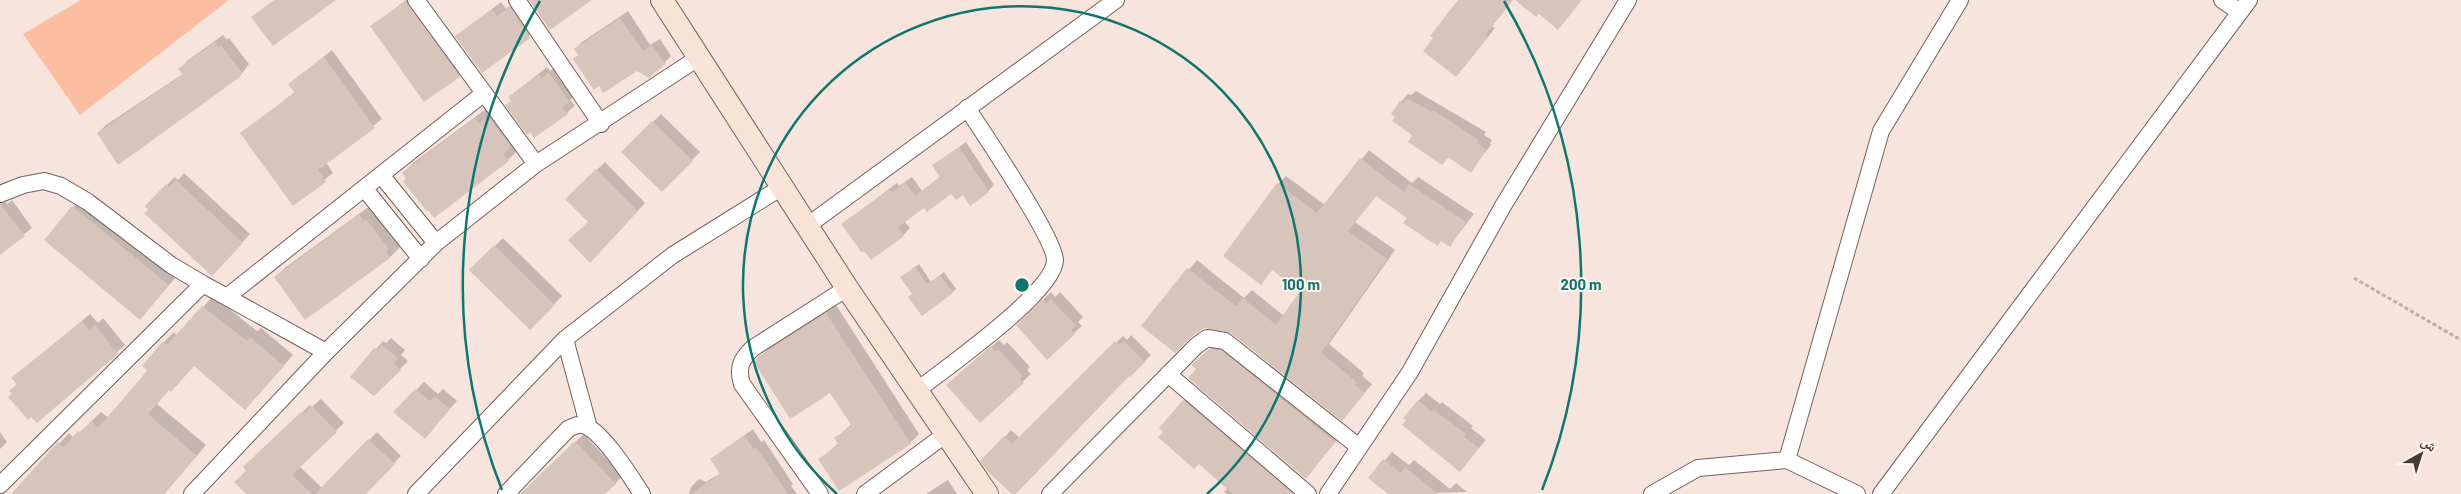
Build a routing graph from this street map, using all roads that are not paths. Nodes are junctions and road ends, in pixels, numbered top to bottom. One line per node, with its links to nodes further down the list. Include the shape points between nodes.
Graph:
1 (416, 0): 10 (street)
2 (517, 0): 12 (street)
3 (662, 0): 9 (main road)
4 (1116, 0): 11 (street)
5 (1628, 0): 30 (street, via 1503,206 1410,372)
6 (1960, 0): 31 (street, via 1881,132)
7 (2222, 0): 8 (street)
8 (2244, 6): 45 (street)
9 (698, 58): 12 (street); 15 (main road)
10 (483, 94): 13 (street); 14 (street)
11 (967, 108): 18 (street); 27 (street, via 1053,250 1053,270 1045,284 1010,317)
12 (601, 124): 13 (street)
13 (536, 164): 19 (street)
14 (381, 175): 16 (street); 19 (street)
15 (782, 187): 18 (main road); 24 (street, via 673,255)
16 (364, 188): 20 (street); 23 (street)
17 (0, 194): 21 (street, via 44,181 61,186)
18 (806, 226): 22 (main road)
19 (436, 243): 20 (street)
20 (421, 259): 25 (street)
21 (202, 284): 23 (street); 32 (street)
22 (847, 288): 27 (main road); 37 (street, via 753,348 745,356 739,373 742,384)
23 (228, 296): 25 (street)
24 (565, 339): 28 (street); 34 (street)
25 (326, 352): 33 (street)
26 (1168, 374): 30 (street, via 1208,338 1225,341); 40 (street); 41 (street)
27 (918, 390): 29 (main road)
28 (589, 428): 35 (street, via 578,424 568,429); 36 (street, via 622,465)
29 (946, 434): 38 (street); 39 (main road)
30 (1359, 447): 42 (street)
31 (1787, 460): 43 (street, via 1698,468); 44 (street)
32 (0, 485)
33 (192, 494)
34 (416, 494)
35 (506, 494)
36 (642, 494)
37 (820, 494)
38 (865, 494)
39 (988, 494)
40 (1050, 494)
41 (1308, 494)
42 (1328, 494)
43 (1652, 494)
44 (1856, 494)
45 (1881, 494)

